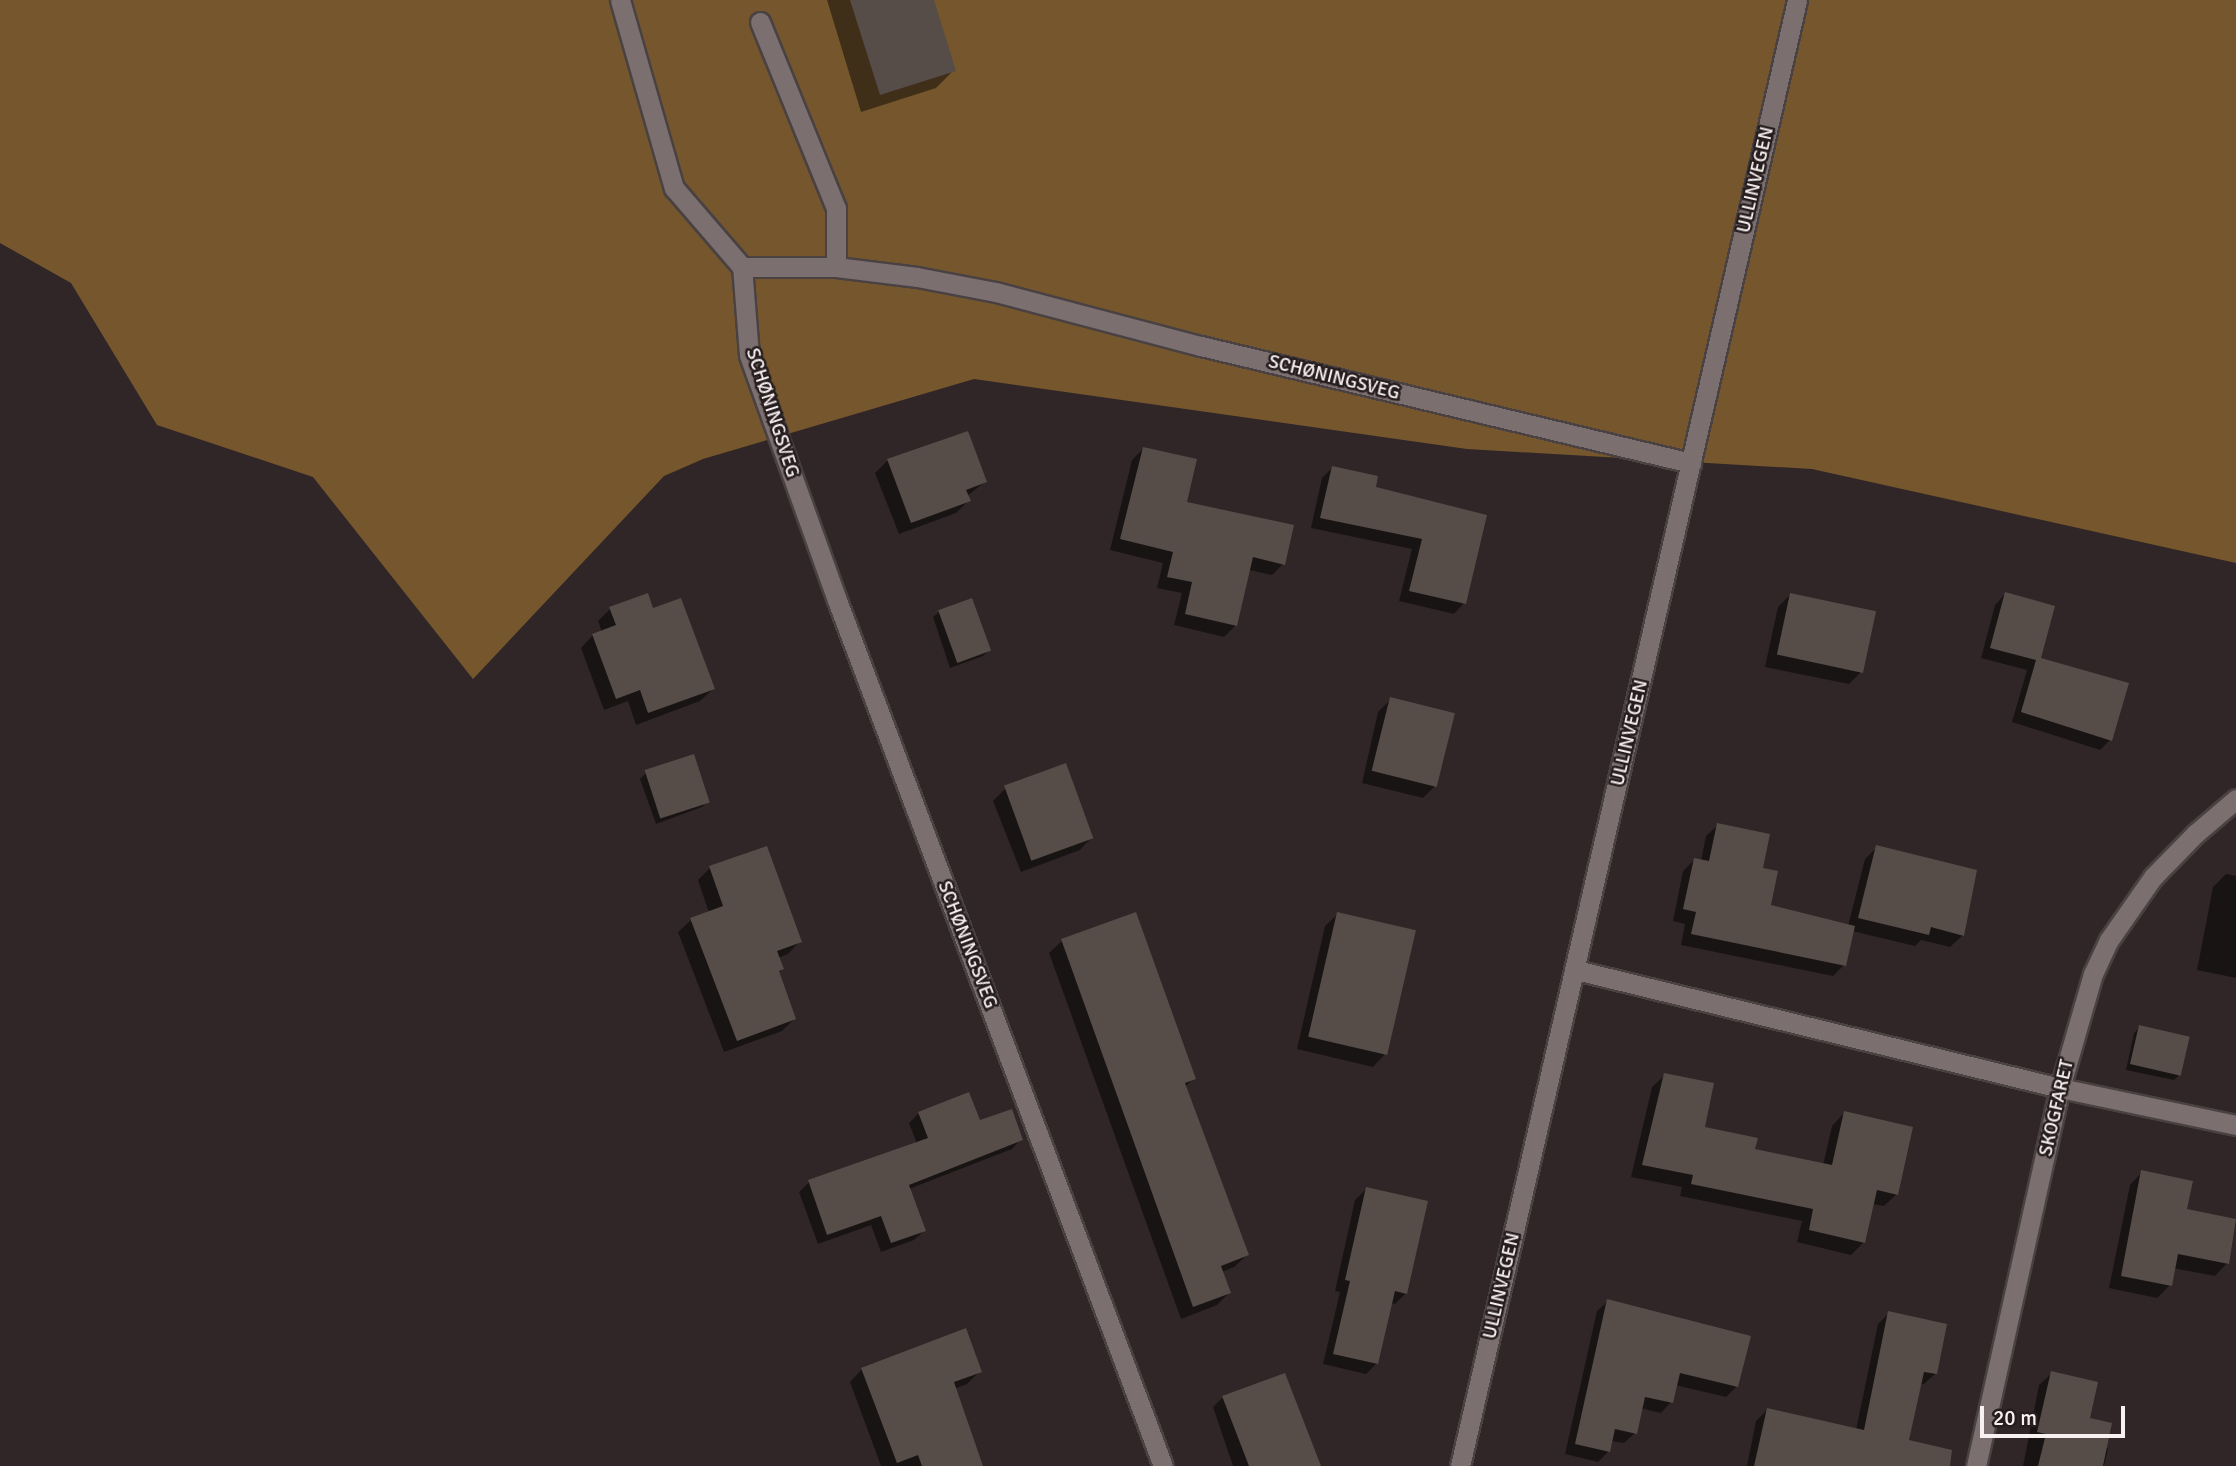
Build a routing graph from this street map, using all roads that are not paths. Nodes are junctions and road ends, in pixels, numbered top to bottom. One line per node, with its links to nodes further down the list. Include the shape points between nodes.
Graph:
1 (620, 0): 4 (street, via 674,188)
2 (1797, 0): 6 (street, ULLINVEGEN)
3 (760, 22): 5 (street, via 835,208)
4 (742, 267): 5 (street, SCHØNINGSVEG); 11 (street, SCHØNINGSVEG, via 749,355)
5 (836, 267): 6 (street, SCHØNINGSVEG, via 996,292)
6 (1691, 463): 8 (street, ULLINVEGEN)
7 (2236, 799): 9 (street, SKOGFARET, via 2153,877 2109,940 2080,1010)
8 (1576, 970): 9 (street); 12 (street, ULLINVEGEN)
9 (2060, 1088): 10 (street); 13 (street, SKOGFARET)
10 (2236, 1125)
11 (1163, 1466)
12 (1460, 1466)
13 (1976, 1466)

